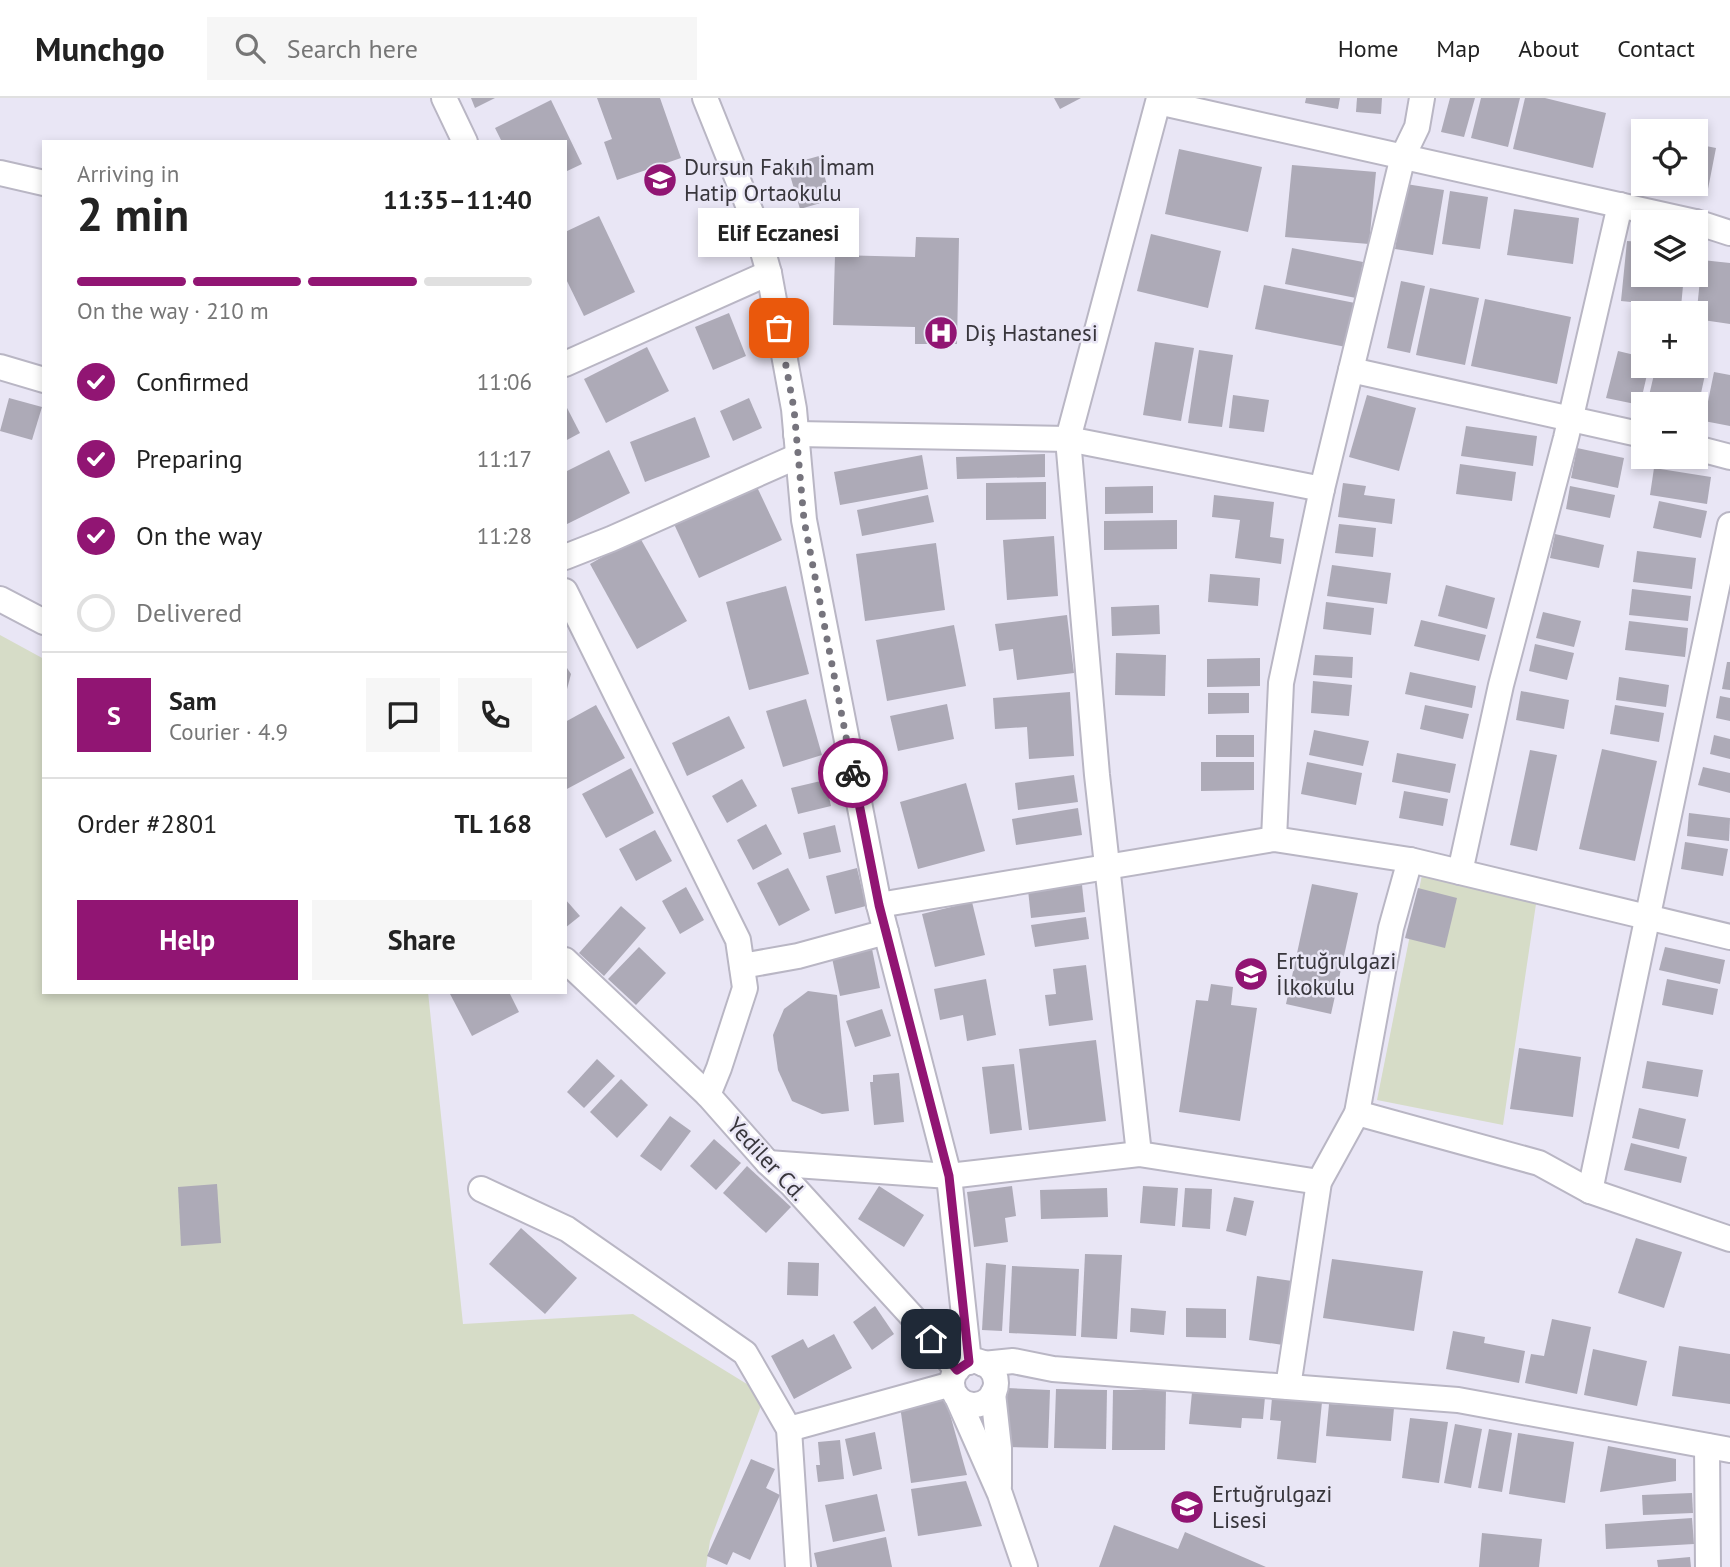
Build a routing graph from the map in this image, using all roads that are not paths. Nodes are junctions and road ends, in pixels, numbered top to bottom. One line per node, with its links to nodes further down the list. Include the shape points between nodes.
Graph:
1 (444, 98): 4 (street)
2 (705, 98): 12 (street, via 754,220)
3 (1422, 98): 5 (street, via 1417,127)
4 (464, 140)
5 (1404, 156): 8 (street); 15 (street); 19 (street, via 1158,102)
6 (0, 173): 7 (street)
7 (42, 183)
8 (1620, 205): 9 (street); 17 (street)
9 (1642, 210)
10 (1708, 226): 11 (street)
11 (1730, 233)
12 (769, 273): 13 (street); 20 (street)
13 (567, 361)
14 (0, 367): 16 (street)
15 (1351, 370): 17 (street); 23 (street)
16 (42, 379)
17 (1571, 418): 18 (street); 32 (street, via 1501,685)
18 (1631, 432)
19 (1068, 439): 20 (street); 23 (street); 31 (street)
20 (797, 445): 25 (street, via 611,539); 33 (street, via 804,520)
21 (1708, 451): 22 (street)
22 (1730, 457)
23 (1322, 489): 29 (street, via 1281,683)
24 (1730, 525): 34 (street)
25 (567, 555)
26 (567, 595): 38 (street, via 738,940)
27 (0, 599): 28 (street)
28 (42, 621)
29 (1274, 839): 30 (street); 31 (street)
30 (1410, 860): 32 (street); 40 (street, via 1391,928)
31 (1107, 866): 33 (street); 41 (street)
32 (1460, 872): 34 (street)
33 (879, 905): 35 (street)
34 (1646, 917): 36 (street); 46 (street)
35 (886, 932): 38 (street); 43 (street)
36 (1730, 937)
37 (567, 962): 39 (street, Yediler Cd.)
38 (742, 966): 39 (street, via 745,988)
39 (708, 1095): 42 (street, Yediler Cd.)
40 (1357, 1113): 44 (street); 46 (street, via 1539,1163)
41 (1139, 1154): 43 (street); 44 (street)
42 (768, 1163): 43 (street); 49 (street, Yediler Cd.)
43 (949, 1176): 49 (street)
44 (1319, 1182): 50 (street)
45 (481, 1189): 52 (street, via 567,1229 745,1353)
46 (1590, 1191): 47 (street)
47 (1730, 1239)
48 (1053, 1369): 49 (street, via 1013,1361); 50 (street); 51 (street)
49 (964, 1375): 51 (street, via 993,1373); 51 (street, via 970,1405 984,1402); 52 (street); 54 (street)
50 (1288, 1387): 53 (street, via 1458,1400)
51 (994, 1389): 54 (street)
52 (789, 1429): 55 (street)
53 (1718, 1448): 57 (street)
54 (1000, 1494): 56 (street)
55 (798, 1567)
56 (1026, 1567)
57 (1708, 1567)

